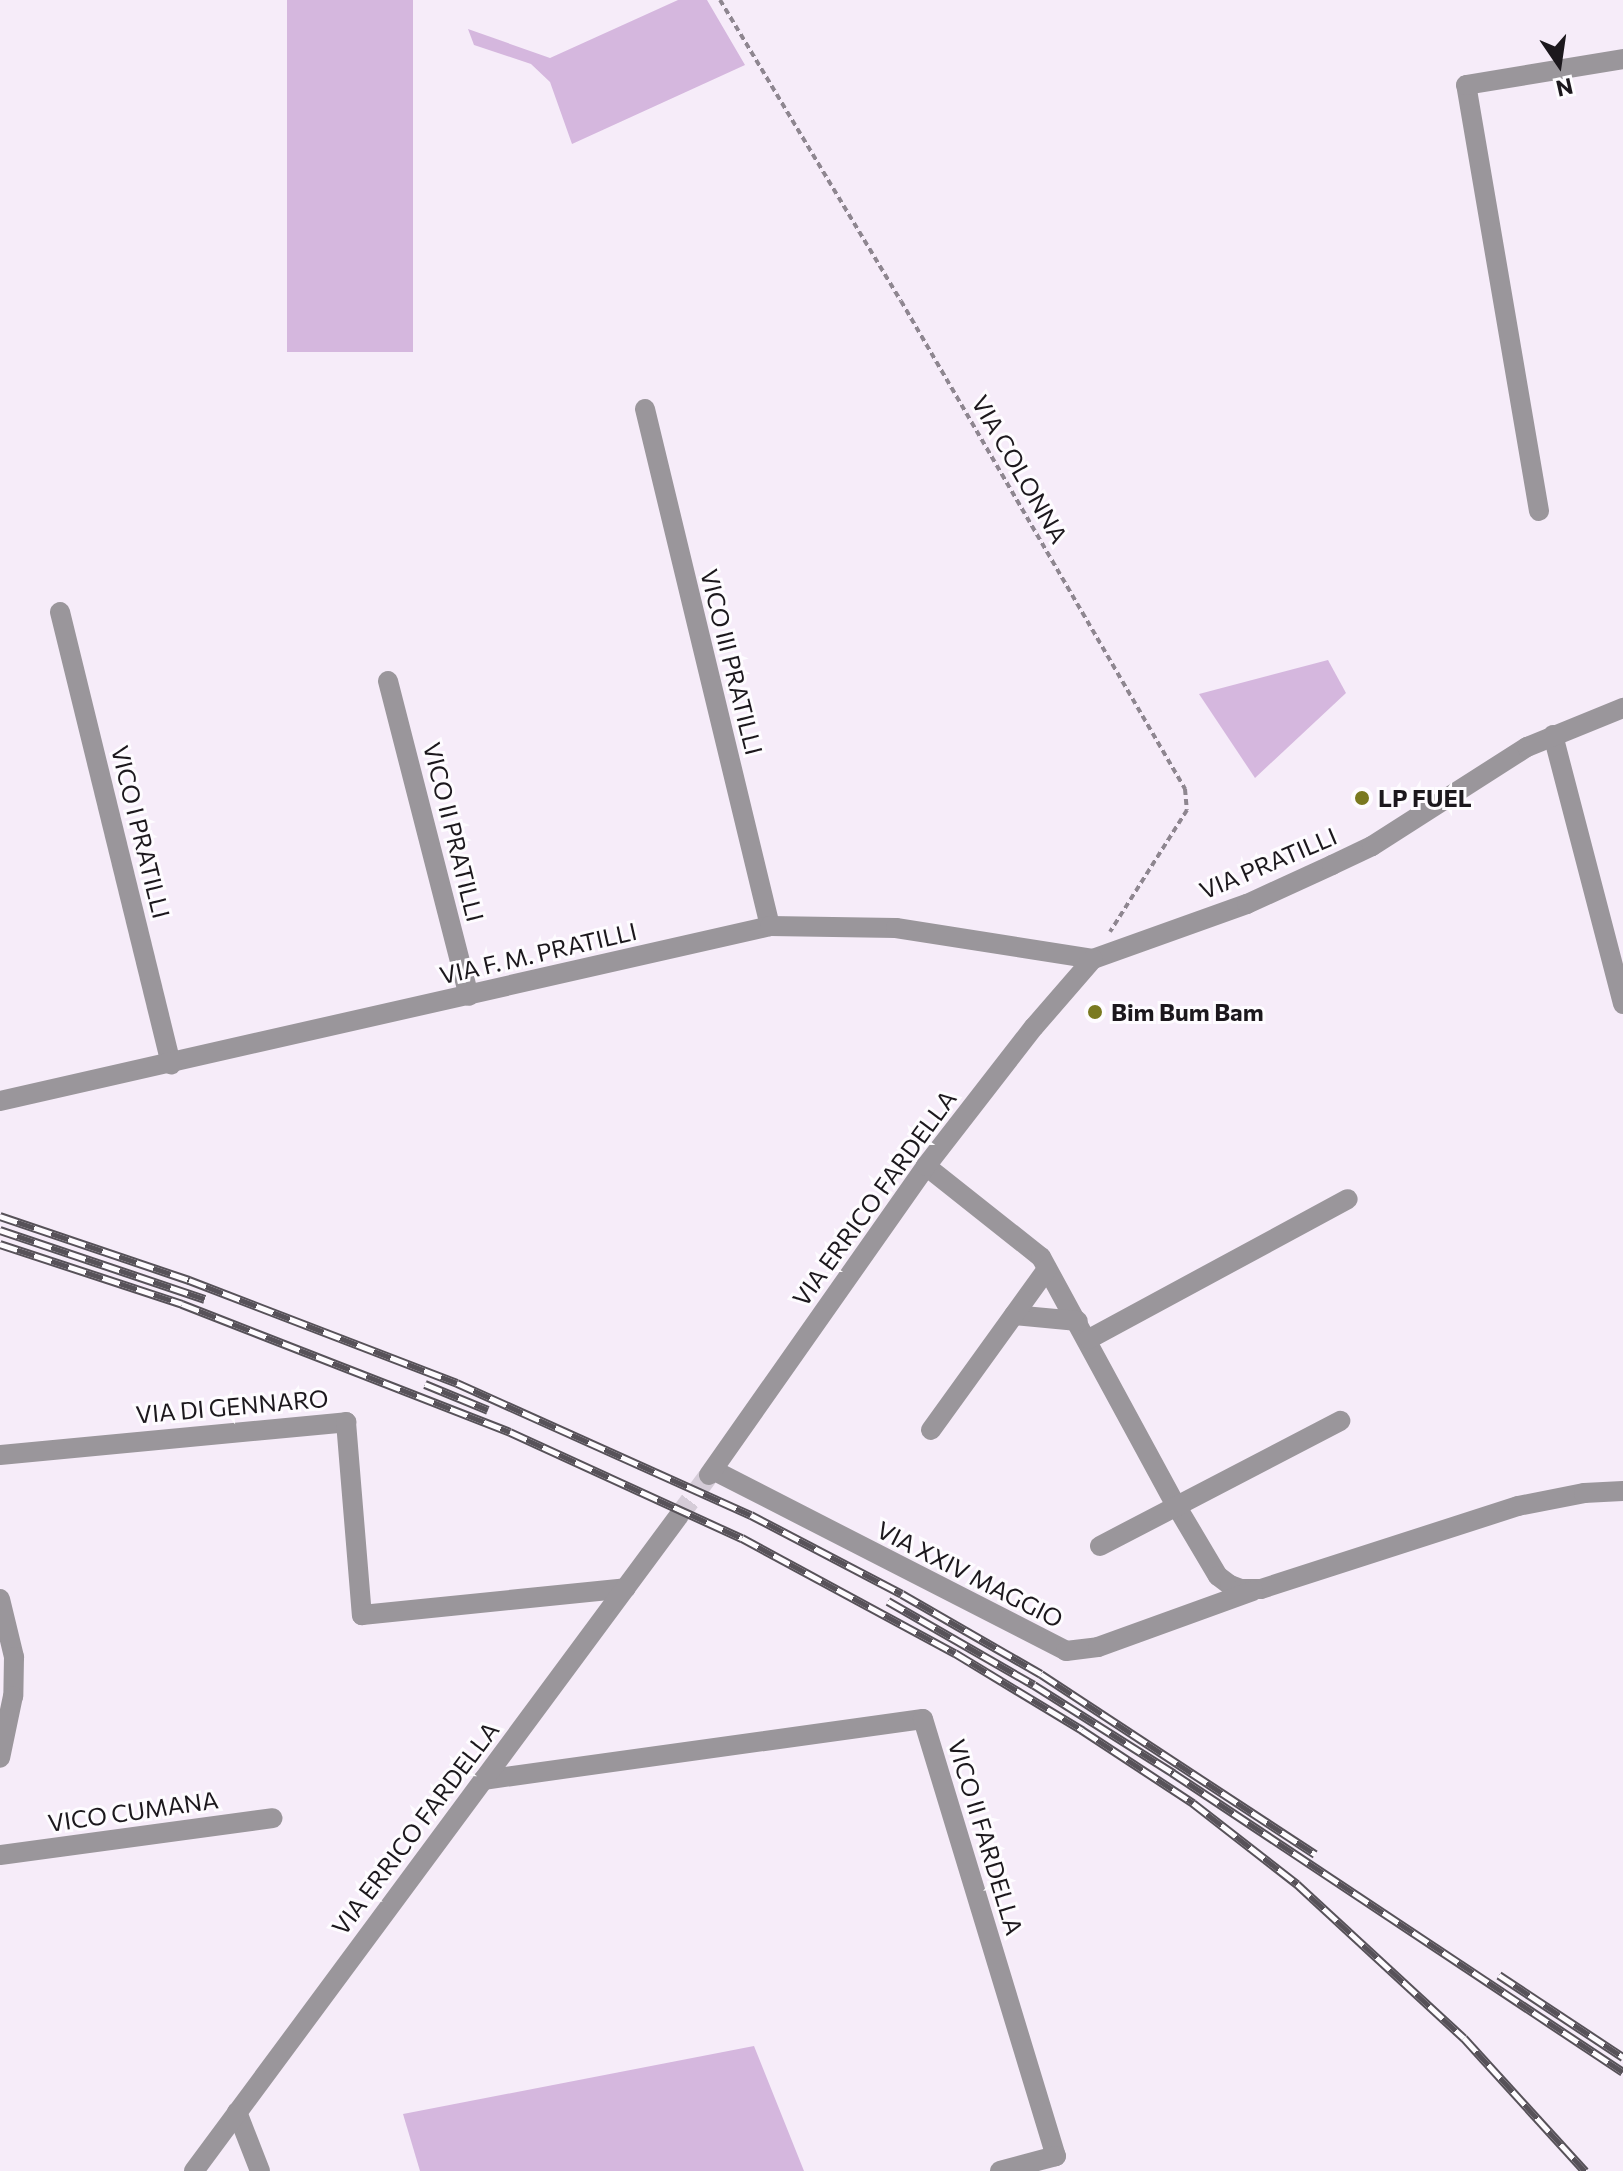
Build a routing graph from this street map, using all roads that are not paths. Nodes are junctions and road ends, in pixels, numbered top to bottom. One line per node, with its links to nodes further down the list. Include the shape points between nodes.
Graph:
1 (1623, 59): 3 (street, via 1466,85)
2 (645, 409): 8 (street, VICO III PRATILLI)
3 (1539, 511)
4 (60, 612): 12 (street, VICO I PRATILLI)
5 (388, 681): 10 (street, VICO II PRATILLI)
6 (1623, 708): 7 (street, VIA PRATILLI)
7 (1553, 735): 9 (street, VIA PRATILLI, via 1372,846 1247,904); 11 (street)
8 (770, 926): 9 (street, VIA F. M. PRATILLI, via 896,928); 10 (street, VIA F. M. PRATILLI)
9 (1093, 959): 14 (street, VIA ERRICO FARDELLA)
10 (469, 996): 12 (street, VIA F. M. PRATILLI)
11 (1623, 1004)
12 (171, 1065): 13 (street, VIA F. M. PRATILLI)
13 (0, 1101)
14 (926, 1166): 16 (street, via 1041,1257); 23 (street, VIA ERRICO FARDELLA)
15 (1348, 1199): 19 (street)
16 (1047, 1269): 17 (street); 18 (street)
17 (1014, 1315): 18 (street); 21 (street)
18 (1078, 1321): 19 (street)
19 (1089, 1339): 25 (street)
20 (1340, 1421): 25 (street)
21 (931, 1430)
22 (0, 1455): 28 (street, VIA DI GENNARO, via 346,1422 362,1615)
23 (711, 1473): 29 (street, VIA XXIV MAGGIO, via 1066,1651 1098,1647)
24 (1623, 1491): 29 (street, VIA XXIV MAGGIO, via 1518,1506)
25 (1177, 1507): 27 (street); 29 (street, via 1218,1576 1241,1589)
26 (678, 1517): 28 (street, VIA ERRICO FARDELLA)
27 (1100, 1546)
28 (626, 1588): 32 (street, VIA ERRICO FARDELLA)
29 (1261, 1589)
30 (0, 1599): 31 (street, via 14,1657 13,1696)
31 (0, 1758)
32 (483, 1780): 35 (street, VIA ERRICO FARDELLA); 38 (street, VICO II FARDELLA, via 923,1719 1056,2156)
33 (272, 1818): 34 (street, VICO CUMANA)
34 (0, 1855)
35 (237, 2112): 36 (street, VIA ERRICO FARDELLA); 37 (street)
36 (194, 2171)
37 (260, 2171)
38 (1000, 2171)

